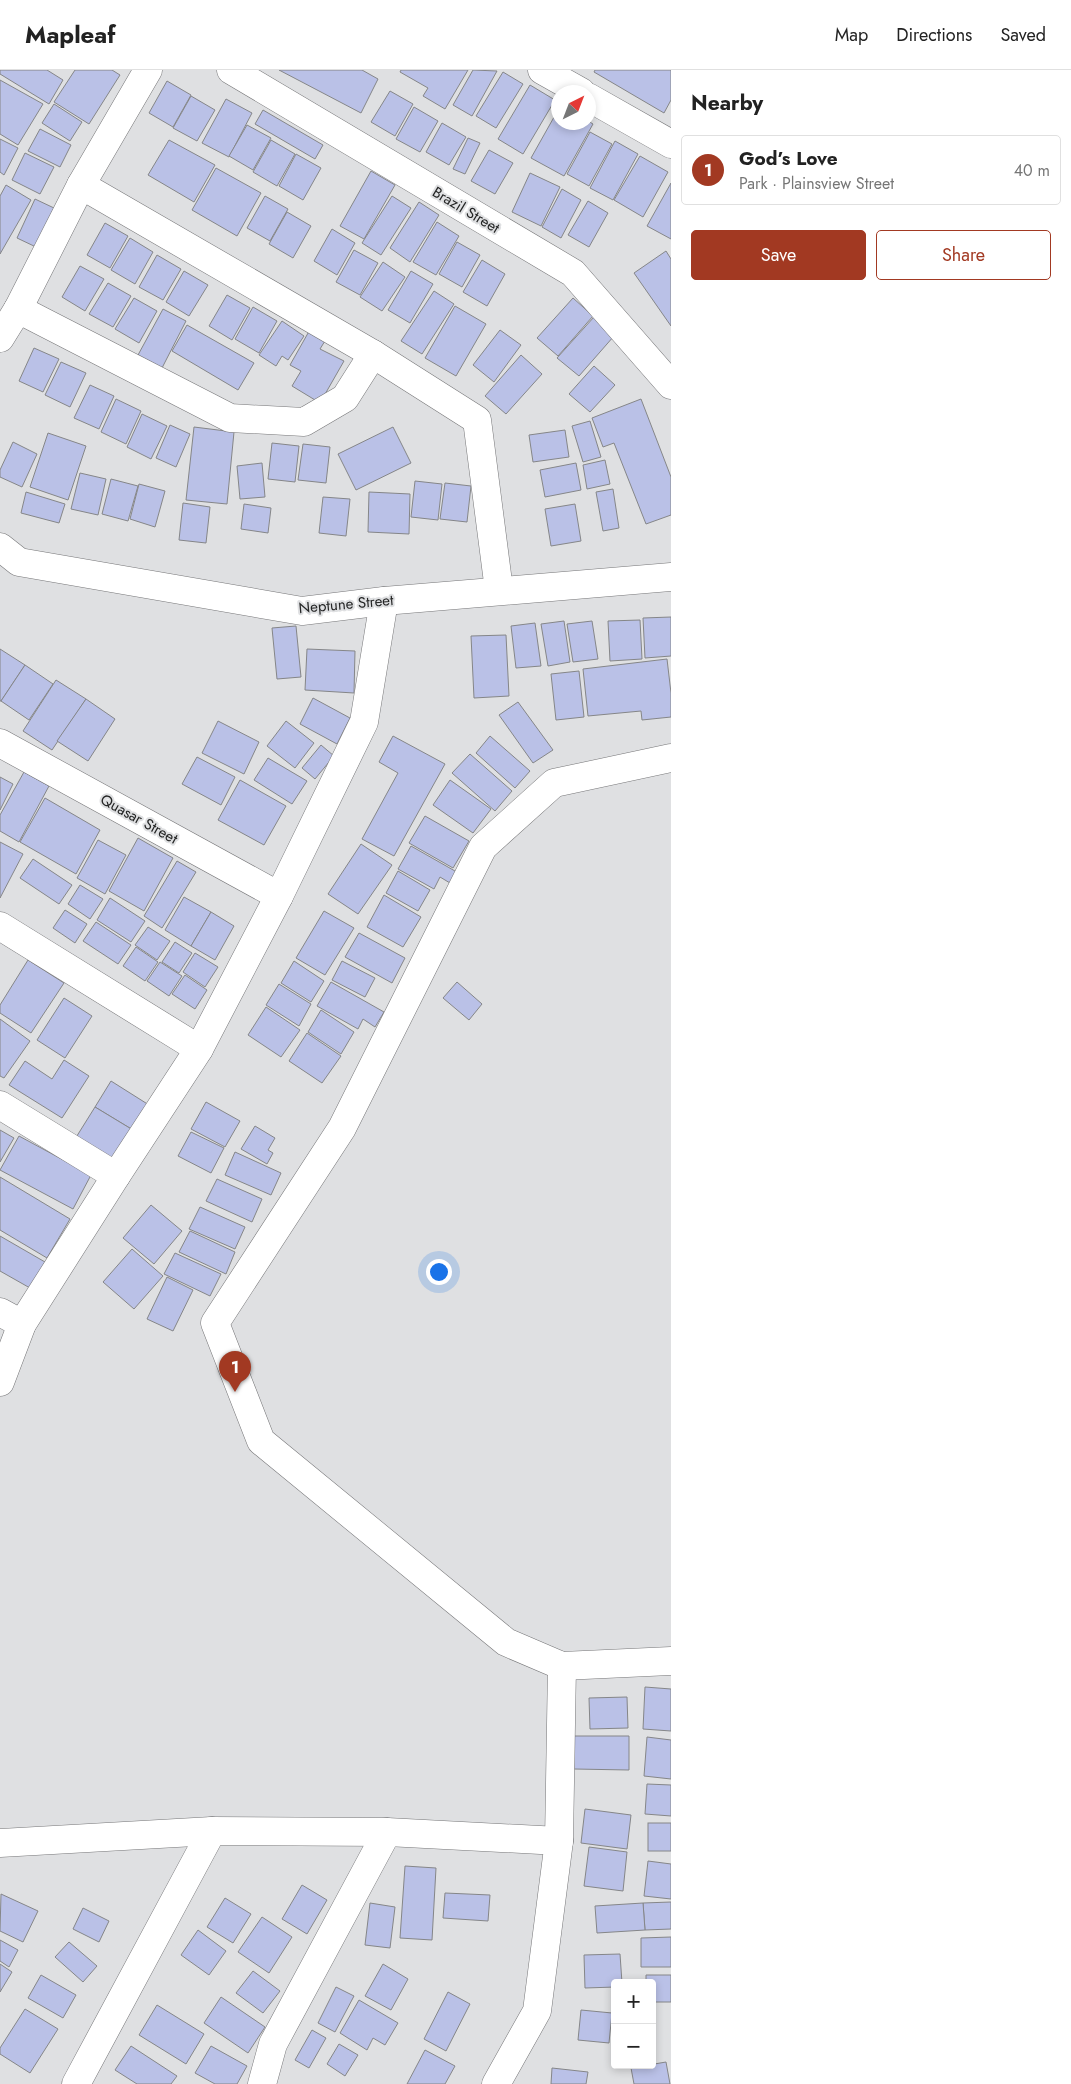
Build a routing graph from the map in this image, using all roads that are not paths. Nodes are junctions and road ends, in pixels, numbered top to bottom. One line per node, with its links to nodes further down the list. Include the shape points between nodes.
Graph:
1 (148, 70): 7 (street)
2 (231, 70): 11 (street, Brazil Street, via 573,273)
3 (542, 70): 4 (street)
4 (569, 85)
5 (596, 102): 6 (street)
6 (671, 144)
7 (81, 185): 8 (street); 10 (street)
8 (18, 309): 9 (street); 10 (street, via 230,418 304,422 345,398)
9 (0, 338)
10 (373, 354): 14 (street, via 476,420)
11 (671, 386)
12 (0, 547): 15 (street, Neptune Street, via 19,562 302,611)
13 (671, 577): 14 (street, Neptune Street)
14 (499, 590): 15 (street, Neptune Street)
15 (384, 601): 18 (street, via 364,722)
16 (0, 743): 18 (street, Quasar Street)
17 (671, 758): 26 (street, via 554,783 483,847 342,1128 215,1323 261,1441 506,1642)
18 (279, 896): 20 (street)
19 (0, 926): 20 (street)
20 (199, 1049): 22 (street)
21 (0, 1105): 22 (street)
22 (116, 1176): 23 (street)
23 (11, 1318): 24 (street)
24 (0, 1382)
25 (671, 1661): 26 (street)
26 (562, 1666): 29 (street)
27 (212, 1831): 28 (street); 30 (street); 31 (street)
28 (387, 1832): 29 (street); 32 (street, via 273,2044)
29 (559, 1841): 33 (street, via 537,2011)
30 (0, 1843)
31 (76, 2084)
32 (262, 2084)
33 (496, 2084)

